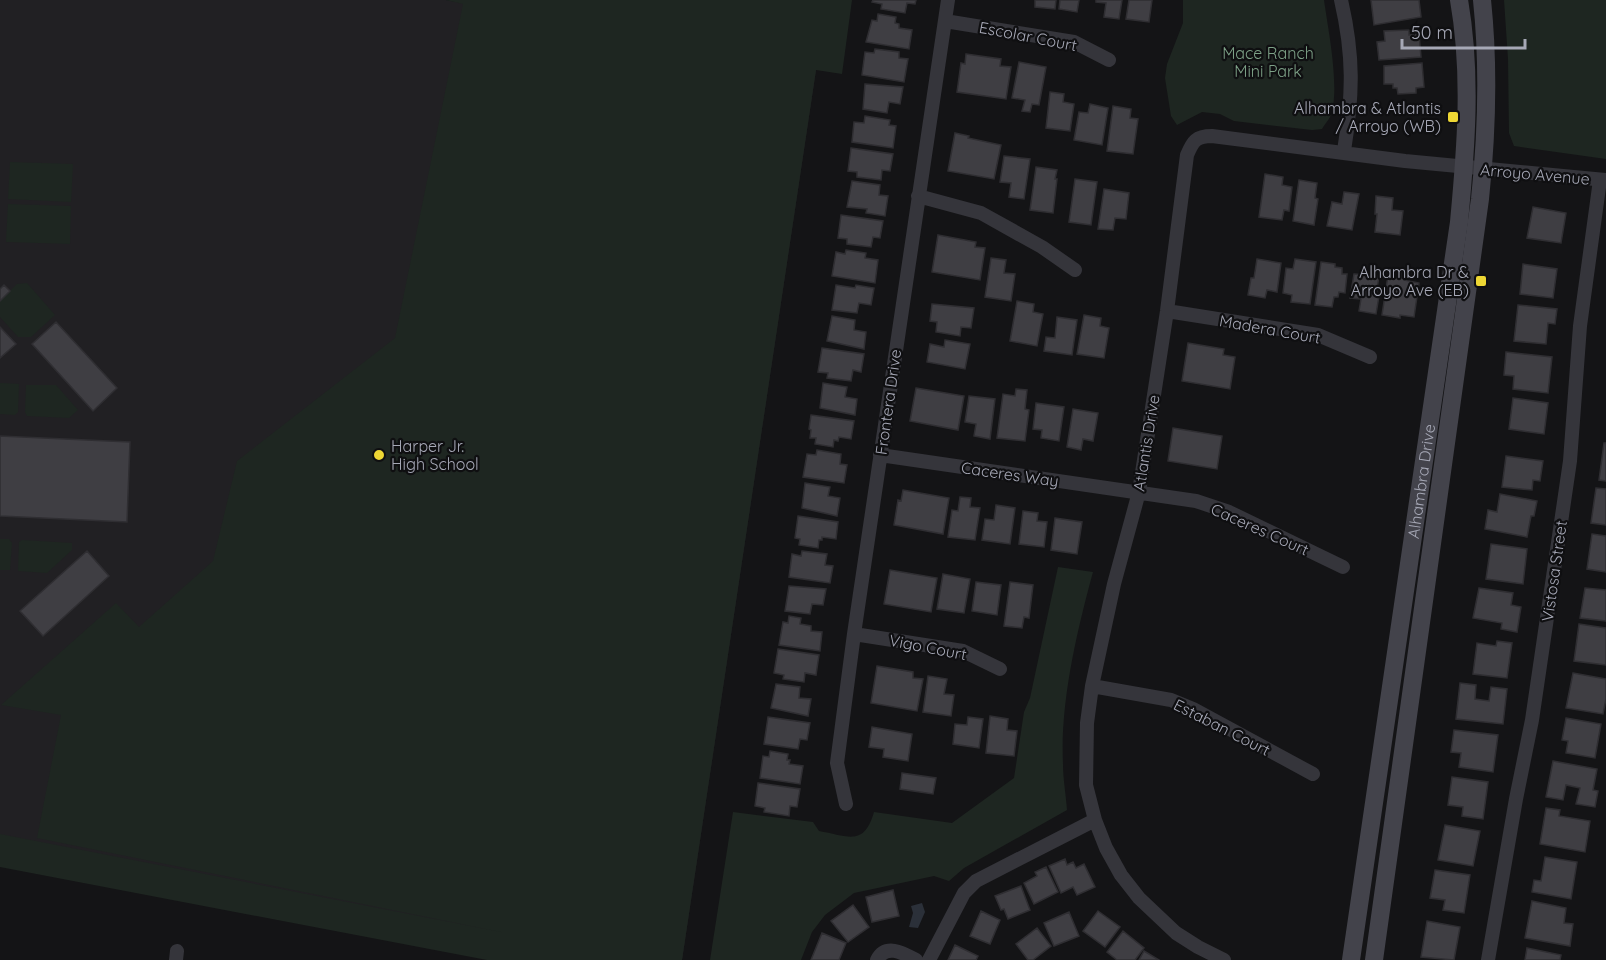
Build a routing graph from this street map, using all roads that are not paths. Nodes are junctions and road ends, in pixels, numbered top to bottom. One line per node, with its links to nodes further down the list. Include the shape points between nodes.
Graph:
1 (948, 0): 5 (street, Frontera Drive)
2 (1341, 0): 7 (street, via 1352,71)
3 (1459, 0): 8 (main road, Alhambra Drive, via 1467,74)
4 (1482, 0): 9 (main road, Alhambra Drive, via 1486,45)
5 (945, 21): 6 (street, Escolar Court, via 1074,42); 11 (street, Frontera Drive)
6 (1109, 60)
7 (1344, 152): 8 (street, Atlantis Drive); 13 (street, Atlantis Drive, via 1212,136 1192,141)
8 (1464, 167): 9 (street, Arroyo Avenue); 28 (main road, Alhambra Drive)
9 (1483, 168): 10 (street, Arroyo Avenue); 29 (main road, Alhambra Drive)
10 (1603, 180): 30 (street, Vistosa Street, via 1580,326 1569,473 1532,720)
11 (918, 196): 12 (street, via 981,213); 15 (street, Frontera Drive)
12 (1075, 270)
13 (1167, 312): 14 (street, Madera Court, via 1318,335); 16 (street, Atlantis Drive)
14 (1371, 357)
15 (880, 455): 16 (street, Caceres Way); 18 (street, Frontera Drive)
16 (1139, 492): 17 (street, Caceres Court, via 1196,501 1229,512); 20 (street, Atlantis Drive)
17 (1343, 567)
18 (854, 634): 19 (street, Vigo Court, via 963,651); 22 (street, Frontera Drive, via 837,763)
19 (1000, 669)
20 (1092, 686): 21 (street, Estaban Court, via 1171,700); 23 (street, Atlantis Drive, via 1086,785)
21 (1313, 774)
22 (846, 804)
23 (1095, 820): 26 (street, via 976,881 964,893); 27 (street, Atlantis Drive, via 1121,875 1139,898 1176,933)
24 (877, 960): 25 (street, via 888,950 897,950)
25 (916, 960)
26 (929, 960)
27 (1224, 960)
28 (1351, 960)
29 (1374, 960)
30 (1488, 960)

